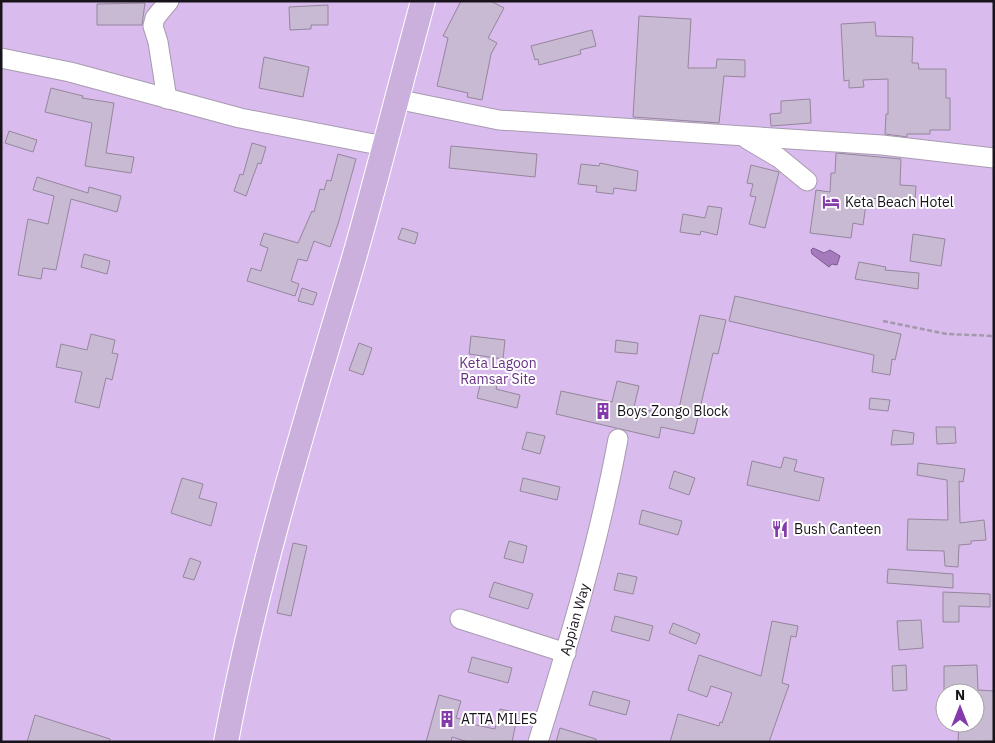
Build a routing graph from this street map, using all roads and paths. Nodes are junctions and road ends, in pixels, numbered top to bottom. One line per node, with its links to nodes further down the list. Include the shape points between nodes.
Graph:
1 (169, 1): 4 (street, via 155,18 153,26)
2 (423, 1): 5 (main road)
3 (1, 58): 4 (street, via 70,72)
4 (167, 99): 7 (street, via 240,118)
5 (396, 99): 6 (street, via 499,120); 7 (main road)
6 (744, 137): 8 (street, via 882,145); 9 (street)
7 (384, 146): 15 (main road, via 260,583)
8 (994, 158)
9 (807, 181)
10 (883, 321): 11 (path, via 947,334)
11 (994, 336)
12 (618, 439): 14 (street, Appian Way, via 607,497)
13 (460, 619): 14 (street)
14 (566, 653): 16 (street, Appian Way)
15 (226, 742)
16 (538, 742)

